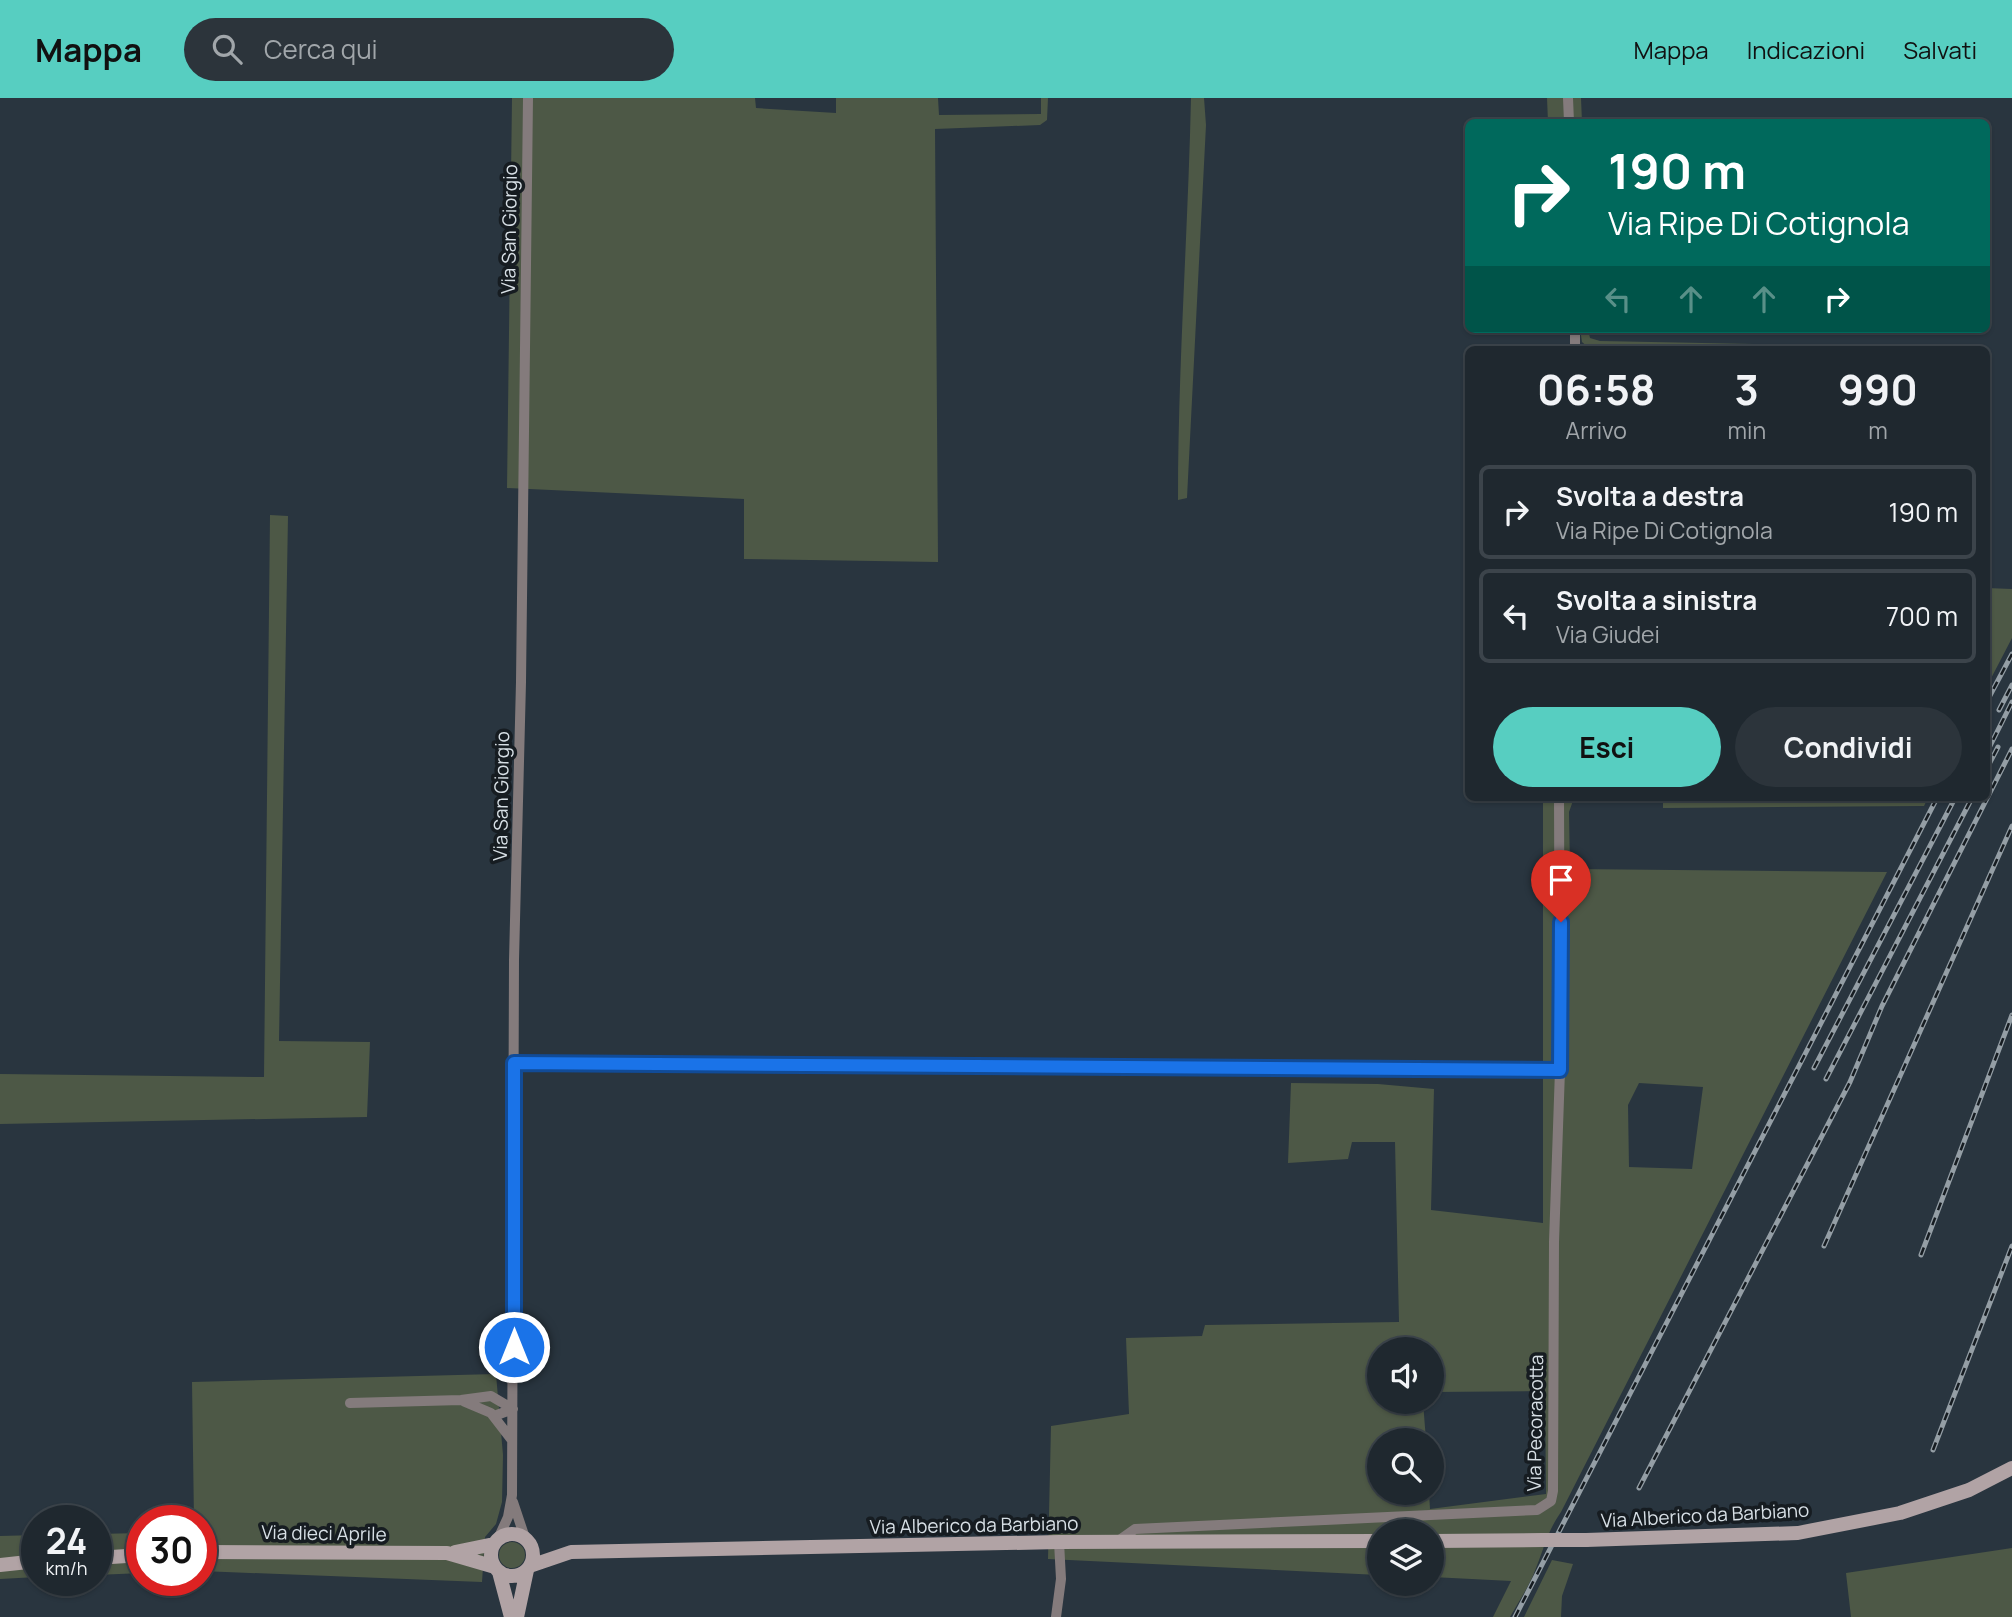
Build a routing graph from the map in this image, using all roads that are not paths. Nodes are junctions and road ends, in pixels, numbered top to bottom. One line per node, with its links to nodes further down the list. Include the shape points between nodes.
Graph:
1 (528, 98): 5 (street, Via San Giorgio)
2 (1568, 98): 3 (street)
3 (1569, 119)
4 (1559, 801): 6 (street)
5 (514, 1063): 6 (street); 7 (street, Via San Giorgio)
6 (1560, 1070): 21 (street, Via Pecoracotta, via 1553,1491 1547,1506 1135,1530)
7 (513, 1379): 8 (street, via 505,1390); 11 (street, Via San Giorgio)
8 (491, 1396): 9 (street); 11 (street)
9 (461, 1401): 10 (street); 12 (street)
10 (350, 1403)
11 (513, 1409): 12 (street); 13 (street, Via San Giorgio)
12 (495, 1416): 13 (street)
13 (512, 1443): 15 (street, Via San Giorgio)
14 (2012, 1468): 19 (main road, Via Alberico da Barbiano, bridge, via 1969,1490 1900,1513 1798,1532)
15 (512, 1495): 16 (street, Via San Giorgio); 17 (street, Via San Giorgio)
16 (527, 1540): 17 (main road, via 512,1534); 23 (main road, Via Alberico da Barbiano); 27 (main road, via 533,1554)
17 (496, 1541): 24 (main road, Via dieci Aprile); 28 (main road, via 491,1556)
18 (1367, 1541): 21 (main road, Via Alberico da Barbiano)
19 (1444, 1541)
20 (1059, 1542): 21 (main road, Via Alberico da Barbiano); 23 (main road, Via Alberico da Barbiano); 31 (street)
21 (1114, 1543)
22 (217, 1552): 24 (main road, Via dieci Aprile)
23 (570, 1552): 27 (main road, Via Alberico da Barbiano)
24 (447, 1553): 28 (main road, Via dieci Aprile)
25 (21, 1563): 26 (main road)
26 (0, 1565)
27 (529, 1568): 28 (main road, via 516,1576); 30 (main road)
28 (497, 1569): 29 (main road)
29 (511, 1617)
30 (517, 1617)
31 (1056, 1617)

